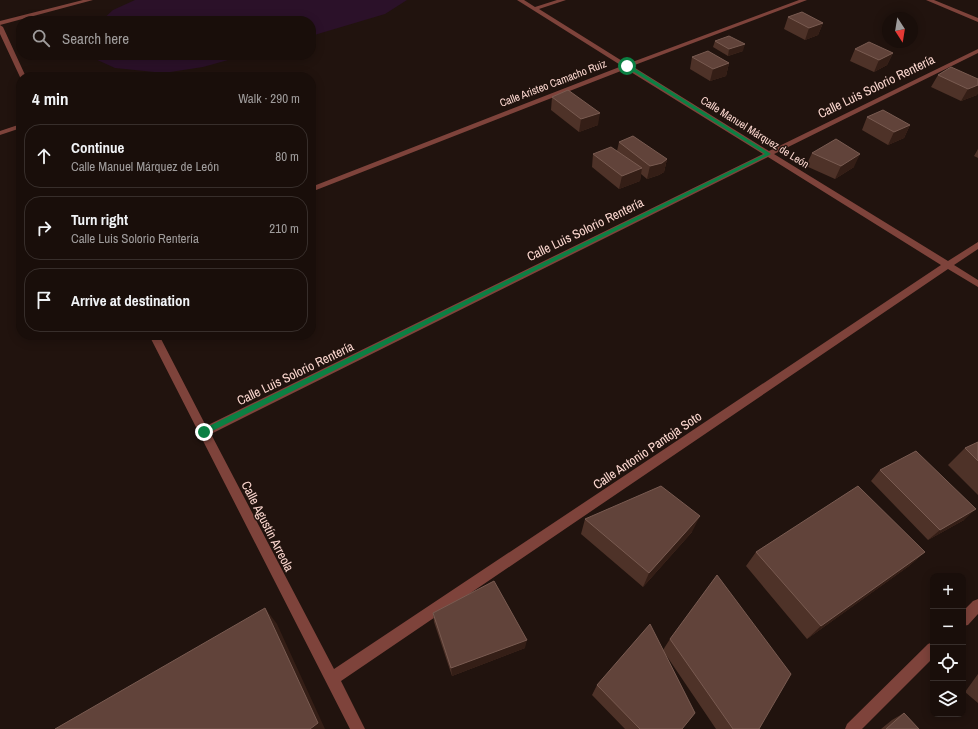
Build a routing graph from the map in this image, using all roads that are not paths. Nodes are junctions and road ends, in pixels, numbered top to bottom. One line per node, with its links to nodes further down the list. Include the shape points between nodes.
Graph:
1 (90, 0): 7 (street)
2 (520, 0): 6 (street, Calle Manuel Márquez de León)
3 (564, 0): 6 (street)
4 (804, 0): 13 (street, Calle Aristeo Camacho Ruiz)
5 (929, 0): 9 (street)
6 (535, 9): 13 (street, Calle Manuel Márquez de León)
7 (27, 16)
8 (16, 19): 10 (street)
9 (978, 20)
10 (0, 23)
11 (0, 27): 14 (street)
12 (978, 51): 17 (street, Calle Luis Solorio Rentería)
13 (627, 66): 17 (street, Calle Manuel Márquez de León); 18 (street, Calle Aristeo Camacho Ruiz)
14 (21, 72)
15 (16, 128): 16 (street)
16 (0, 133)
17 (768, 154): 20 (street, Calle Manuel Márquez de León); 23 (street, Calle Luis Solorio Rentería)
18 (316, 188)
19 (978, 245): 20 (street, Calle Antonio Pantoja Soto)
20 (948, 265): 21 (street, Calle Manuel Márquez de León); 27 (street, Calle Antonio Pantoja Soto)
21 (978, 284)
22 (157, 340): 23 (street, Calle Agustín Arreola)
23 (204, 432): 27 (street, Calle Agustín Arreola)
24 (978, 605): 25 (street)
25 (966, 617)
26 (930, 653): 29 (street)
27 (332, 679): 28 (street, Calle Agustín Arreola)
28 (358, 729)
29 (852, 729)

